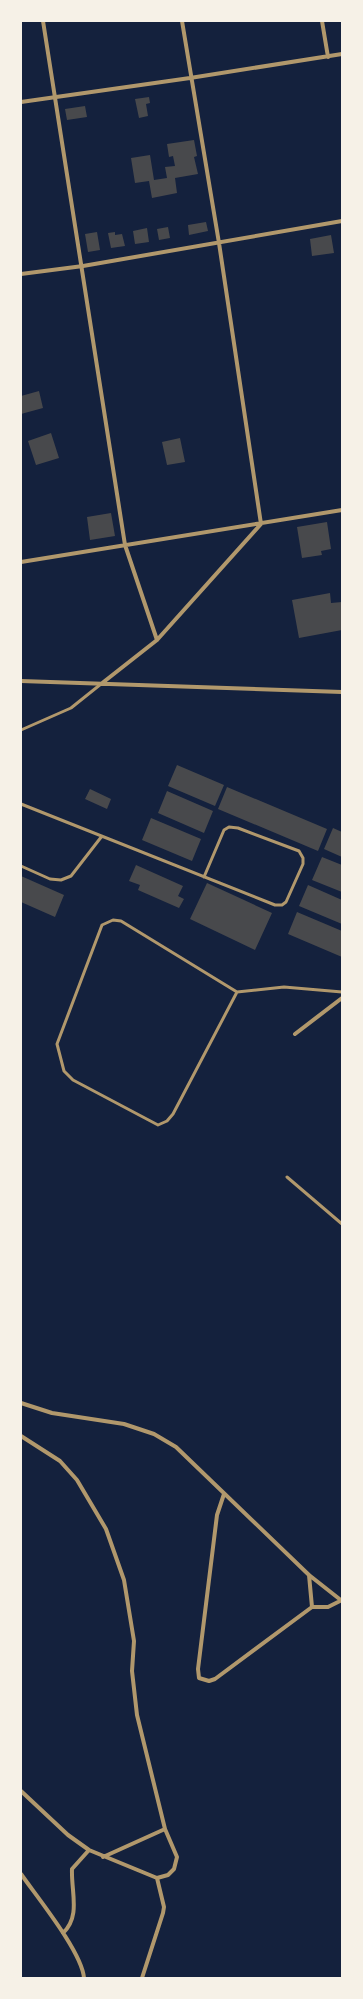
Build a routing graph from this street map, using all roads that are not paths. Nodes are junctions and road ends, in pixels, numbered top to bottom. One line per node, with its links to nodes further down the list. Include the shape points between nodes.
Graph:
1 (43, 21): 7 (street)
2 (182, 21): 6 (street)
3 (322, 21): 5 (street)
4 (342, 54): 5 (street)
5 (328, 57): 6 (street)
6 (190, 78): 7 (street); 10 (street)
7 (56, 97): 8 (street); 11 (street)
8 (21, 102)
9 (342, 221): 10 (street)
10 (219, 243): 11 (street); 14 (street)
11 (82, 266): 12 (street); 15 (street)
12 (21, 274)
13 (342, 510): 14 (street)
14 (261, 524): 15 (street); 17 (street)
15 (124, 545): 16 (street); 17 (street)
16 (21, 562)
17 (157, 640): 19 (street)
18 (21, 681): 19 (street)
19 (101, 684): 20 (street); 21 (lane, via 71,708)
20 (342, 692)
21 (21, 730)
22 (21, 804): 23 (lane)
23 (102, 836): 24 (lane, via 71,876 61,880 50,879); 25 (lane)
24 (21, 866)
25 (204, 877): 25 (lane, via 275,905 282,905 286,902 303,864 299,851 229,827 224,830)
26 (236, 992): 26 (lane, via 167,1121 158,1125 72,1080 64,1071 57,1044 102,925 113,920 121,921); 27 (lane, via 284,987)
27 (342, 992)
28 (342, 998): 29 (street)
29 (295, 1034)
30 (287, 1177): 31 (lane)
31 (342, 1224)
32 (21, 1403): 34 (street, via 52,1413 124,1424 154,1434 176,1446)
33 (21, 1436): 39 (street, via 60,1461 77,1480 106,1529 124,1580 134,1641 132,1671 137,1715)
34 (224, 1494): 35 (street); 37 (street, via 217,1515 198,1669 200,1678 209,1681 215,1678)
35 (309, 1575): 36 (street); 37 (street)
36 (342, 1600): 37 (street, via 328,1607)
37 (312, 1607)
38 (21, 1791): 40 (street, via 68,1836)
39 (165, 1828): 41 (street); 43 (street, via 177,1857 174,1869 168,1875)
40 (89, 1850): 41 (street); 44 (street, via 72,1869 74,1916 70,1926)
41 (103, 1857): 43 (street)
42 (21, 1874): 44 (street)
43 (157, 1878): 46 (street, via 164,1906 163,1913)
44 (63, 1933): 45 (street, via 83,1969)
45 (84, 1978)
46 (142, 1978)

